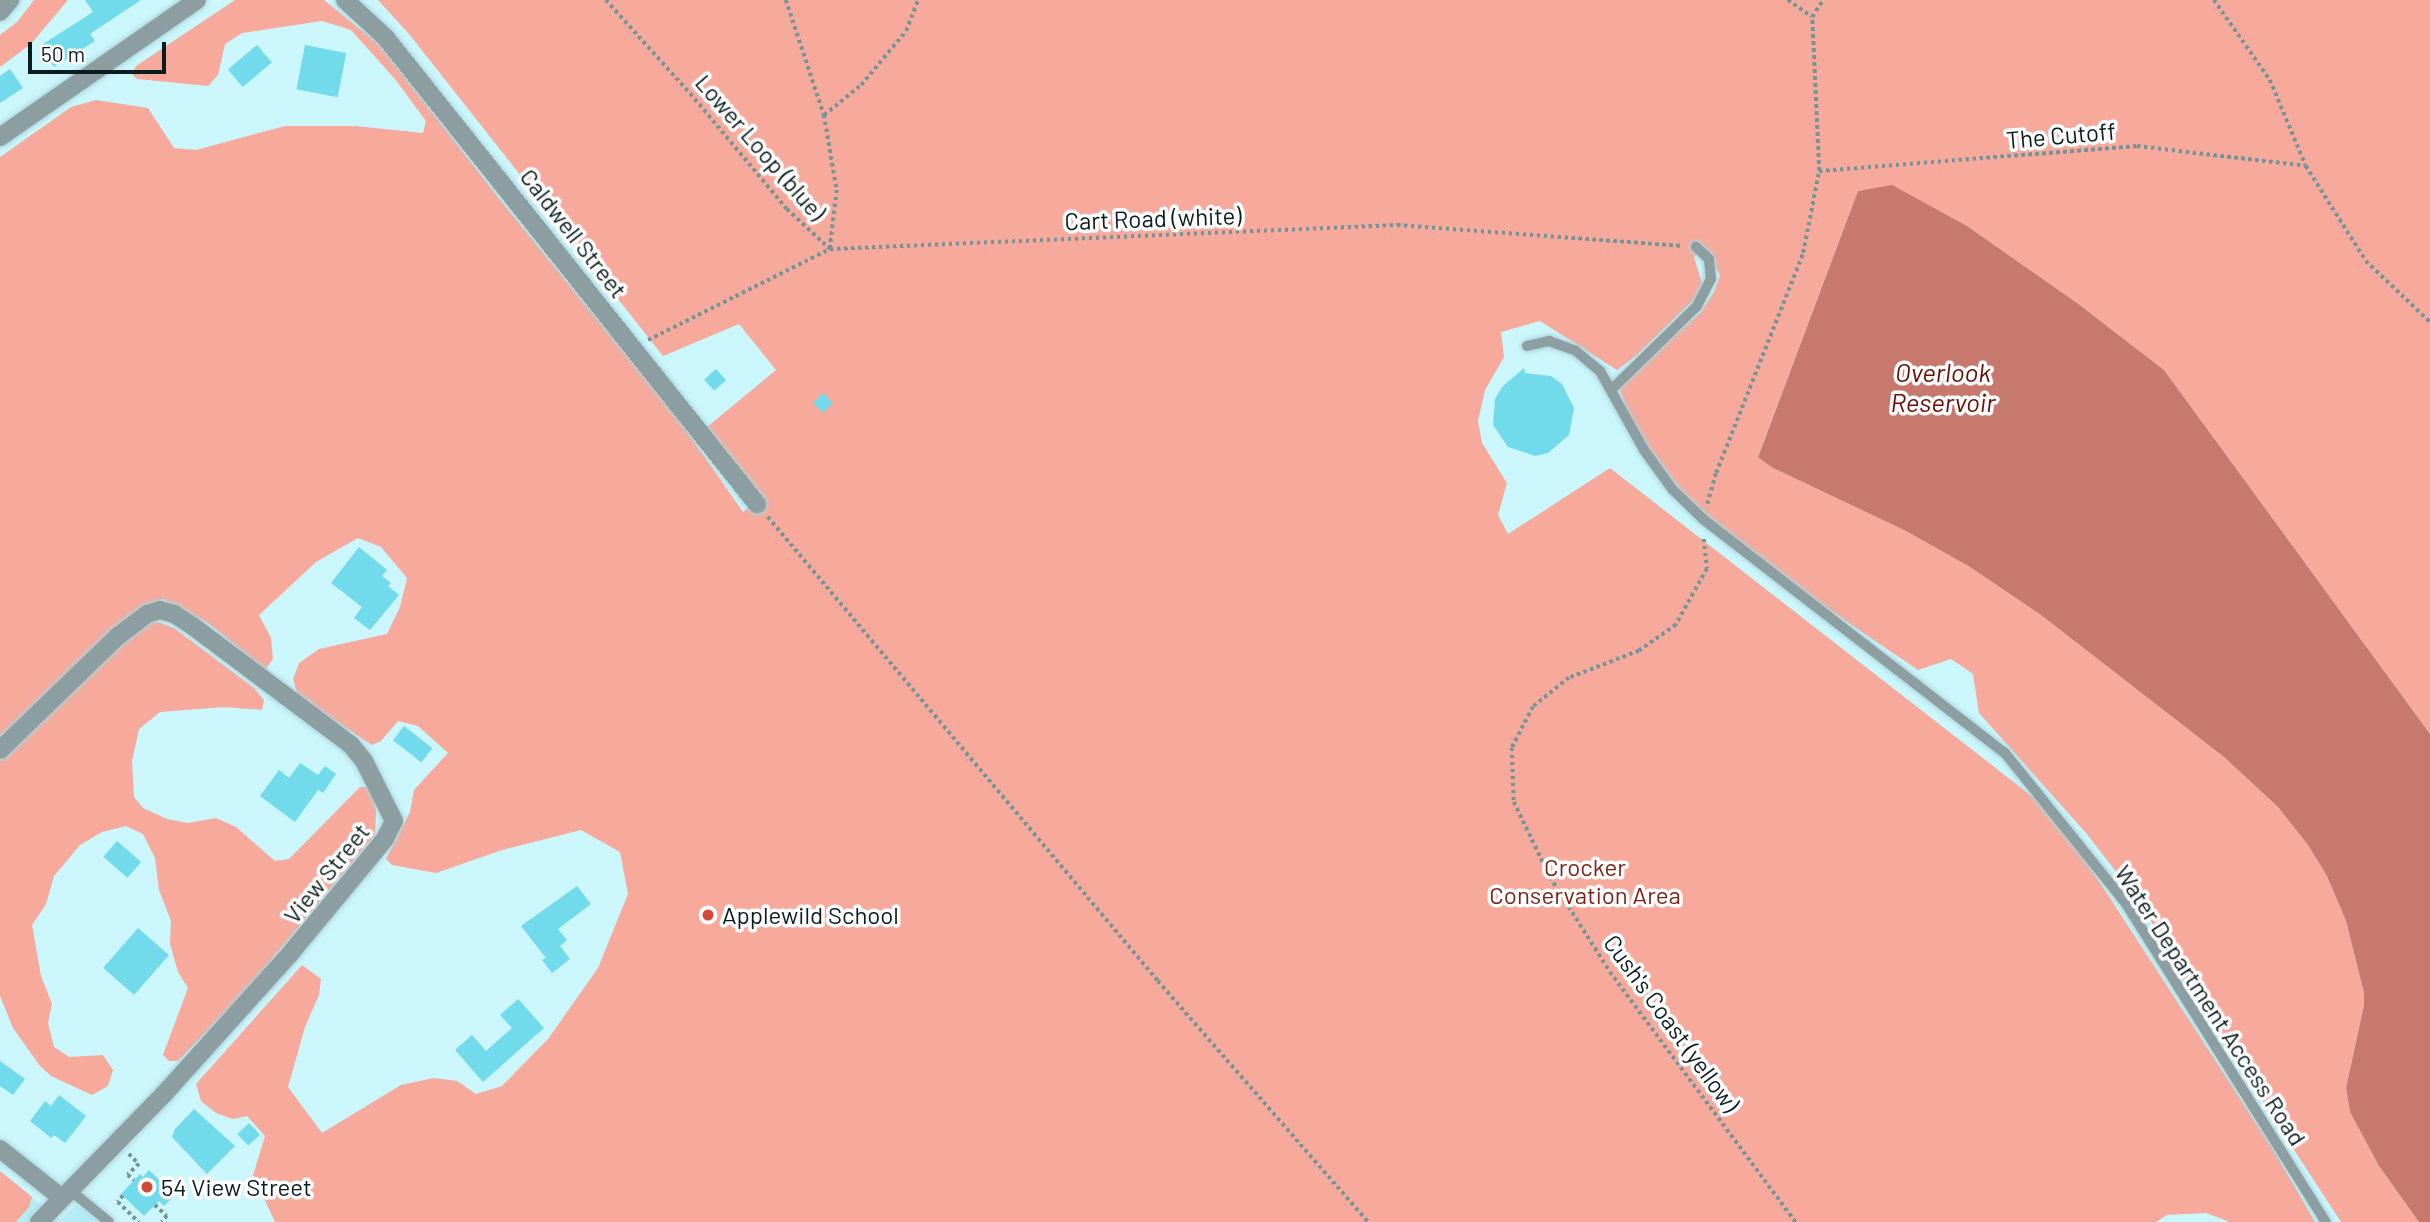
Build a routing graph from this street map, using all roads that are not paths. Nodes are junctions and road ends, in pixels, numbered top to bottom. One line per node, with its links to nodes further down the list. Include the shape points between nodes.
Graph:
1 (10, 0): 4 (street)
2 (197, 0): 5 (street)
3 (345, 0): 9 (street, Caldwell Street, via 386,38)
4 (0, 12)
5 (0, 137)
6 (1696, 247): 8 (lane, via 1709,259 1711,279 1697,306)
7 (1527, 346): 8 (lane, Water Department Access Road, via 1549,341 1576,351)
8 (1612, 388): 15 (lane, Water Department Access Road, via 1644,450 1703,519 2005,752 2125,902)
9 (757, 503)
10 (0, 750): 12 (street, View Street, via 118,636 160,610 194,627 351,745 393,815 391,832 290,954 157,1102)
11 (0, 1149): 12 (street)
12 (66, 1194): 13 (street, View Street); 14 (lane)
13 (38, 1222)
14 (108, 1222)
15 (2326, 1222)

